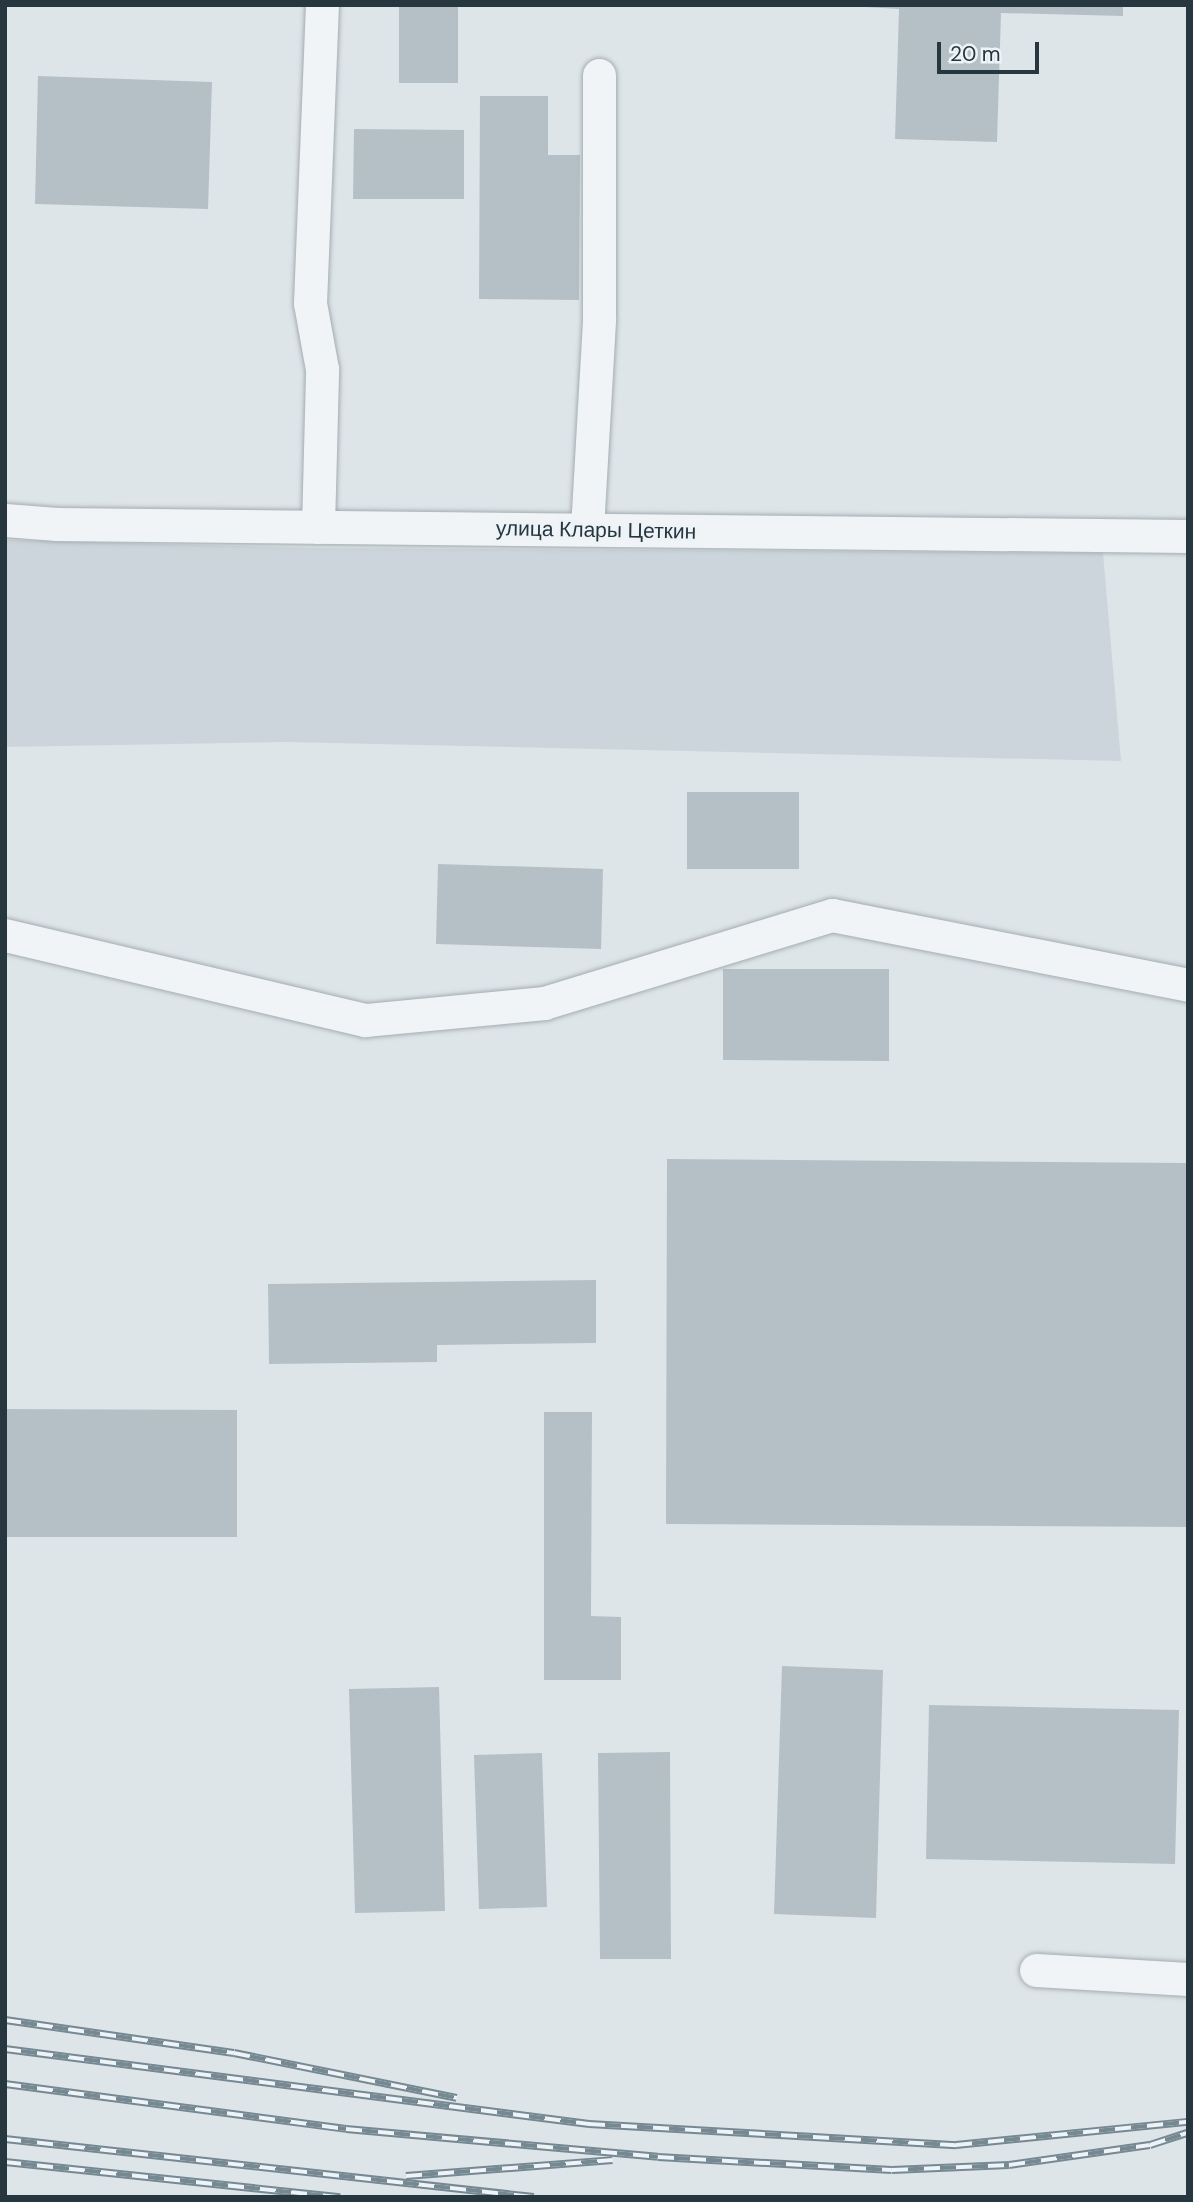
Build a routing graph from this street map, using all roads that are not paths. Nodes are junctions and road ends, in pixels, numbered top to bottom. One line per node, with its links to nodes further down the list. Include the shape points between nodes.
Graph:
1 (322, 5): 4 (street, via 310,303 322,369)
2 (599, 75): 5 (street, via 598,318)
3 (5, 520): 4 (street, улица Клары Цеткин)
4 (318, 527): 5 (street, улица Клары Цеткин)
5 (587, 529): 6 (street, улица Клары Цеткин)
6 (1188, 536)
7 (5, 935): 8 (street, via 365,1020 544,1003 832,915)
8 (1188, 985)
9 (1036, 1970): 10 (street)
10 (1188, 1979)

